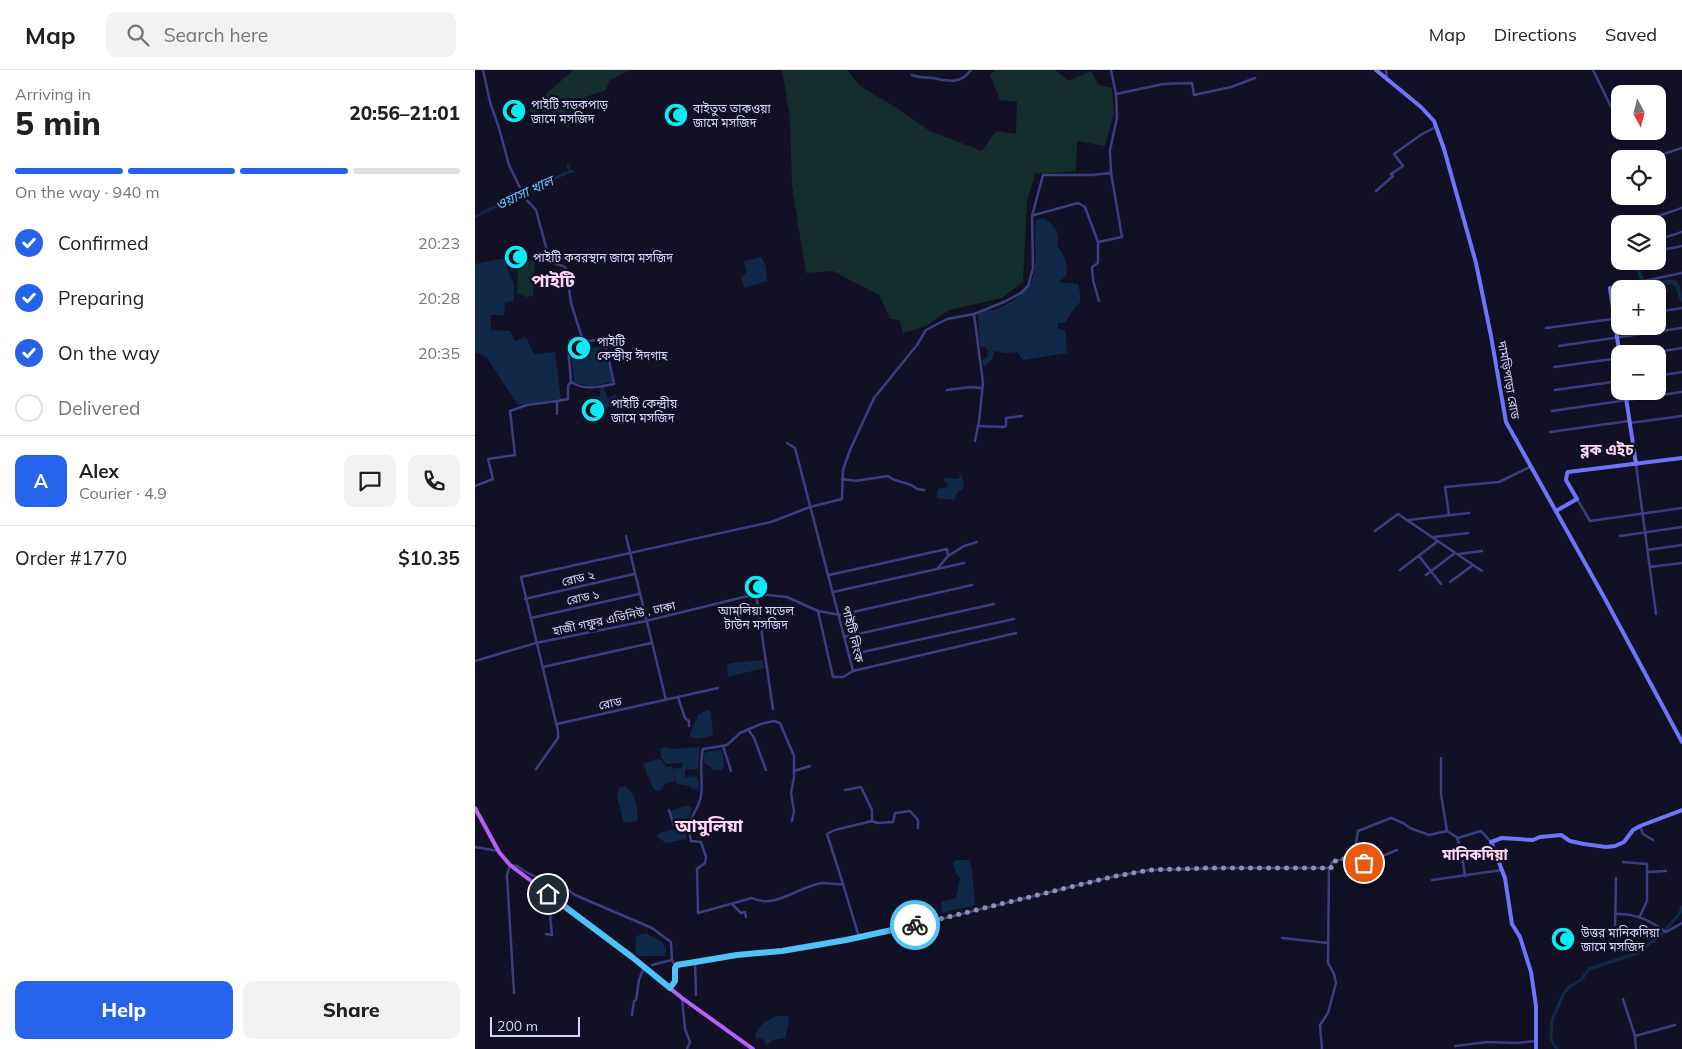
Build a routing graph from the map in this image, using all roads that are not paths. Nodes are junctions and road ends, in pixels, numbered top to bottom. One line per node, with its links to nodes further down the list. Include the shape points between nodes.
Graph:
1 (483, 70): 36 (street, via 507,160 525,198 537,210 549,262 566,268 571,303)
2 (971, 70): 7 (street, via 952,82)
3 (1111, 70): 10 (street)
4 (1376, 70): 9 (main road, দামড়িপাড়া রোড)
5 (1386, 70): 9 (street)
6 (1593, 70): 11 (street)
7 (912, 75)
8 (1255, 78): 10 (street, via 1231,87 1194,94 1192,83 1163,84)
9 (1387, 78): 12 (main road, দামড়িপাড়া রোড, via 1421,107)
10 (1116, 94): 15 (street)
11 (1611, 107)
12 (1436, 127): 16 (street, via 1393,154 1403,166 1391,174 1393,176); 65 (main road, দামড়িপাড়া রোড, via 1476,263 1503,414)
13 (1682, 148): 14 (street)
14 (1666, 153)
15 (1111, 174): 19 (street, via 1043,175); 22 (street, via 1122,237)
16 (1377, 191)
17 (1682, 208): 18 (street)
18 (1661, 215)
19 (1033, 216): 22 (street, via 1078,203 1085,207); 31 (street, via 1033,268 1028,286 1016,296)
20 (1682, 232): 21 (street)
21 (1666, 237)
22 (1098, 242): 28 (street, via 1098,263 1092,266)
23 (1682, 246): 24 (street)
24 (1666, 250)
25 (1682, 273): 26 (street)
26 (1610, 288): 27 (main road)
27 (1611, 296)
28 (1099, 301)
29 (1682, 308): 30 (street)
30 (1666, 311)
31 (974, 314): 47 (street); 66 (street, via 947,319 926,330 917,346 874,398 850,450)
32 (1611, 318): 33 (street)
33 (1545, 328)
34 (1682, 328): 35 (street)
35 (1617, 337): 37 (main road); 38 (street)
36 (583, 341): 45 (street, via 569,346); 45 (street, via 605,342 614,384 589,389)
37 (1618, 345)
38 (1559, 346)
39 (1682, 348): 40 (street)
40 (1666, 351)
41 (1611, 359): 42 (street)
42 (1554, 367)
43 (1682, 372): 44 (street)
44 (1666, 375)
45 (571, 382): 53 (street, via 568,386 569,399)
46 (1611, 382): 49 (street)
47 (981, 388): 48 (street); 59 (street)
48 (947, 390)
49 (1555, 390)
50 (1682, 392): 51 (street)
51 (1666, 394)
52 (1626, 400): 54 (street); 58 (main road)
53 (557, 401): 55 (street); 67 (street, via 510,410 515,455 488,459 493,479)
54 (1552, 411)
55 (557, 414)
56 (1022, 416): 59 (street, via 1006,418 1004,427)
57 (1682, 416): 58 (street)
58 (1630, 422): 60 (street); 64 (main road)
59 (978, 426): 61 (street)
60 (1551, 432)
61 (975, 441)
62 (787, 443): 70 (street, পাইটি লিংক, via 795,448)
63 (1682, 458): 64 (main road)
64 (1636, 464): 69 (main road, via 1567,473 1567,480); 74 (street)
65 (1530, 467): 72 (main road, দামড়িপাড়া রোড); 75 (street, via 1499,482 1445,487)
66 (842, 479): 68 (street, via 855,481 888,476); 70 (street, via 842,499)
67 (475, 486)
68 (924, 490)
69 (1577, 498): 72 (main road); 74 (street, via 1590,521)
70 (810, 507): 89 (street, via 771,522); 102 (street, পাইটি লিংক)
71 (1682, 508): 74 (street)
72 (1556, 511): 133 (main road, দামড়িপাড়া রোড)
73 (1469, 513): 75 (street)
74 (1643, 513): 79 (street)
75 (1449, 515): 76 (street)
76 (1407, 520): 78 (street, via 1398,514); 83 (street)
77 (1682, 527): 79 (street)
78 (1375, 531)
79 (1645, 532): 82 (street); 87 (street)
80 (1468, 533): 83 (street)
81 (626, 536): 89 (street)
82 (1620, 536)
83 (1433, 537): 84 (street)
84 (1438, 541): 90 (street); 92 (street)
85 (977, 542): 91 (street)
86 (1682, 545): 87 (street)
87 (1647, 550): 96 (street)
88 (1482, 551): 90 (street)
89 (629, 554): 101 (street); 110 (street, via 521,577)
90 (1457, 554): 95 (street); 99 (street)
91 (948, 556): 97 (street); 102 (street, via 947,549)
92 (1419, 556): 98 (street); 99 (street)
93 (964, 563): 97 (street)
94 (1682, 563): 96 (street)
95 (1473, 565): 100 (street); 104 (street)
96 (1650, 567): 113 (street)
97 (937, 569): 107 (street)
98 (1400, 570)
99 (1431, 571): 103 (street); 105 (street)
100 (1482, 571)
101 (634, 574): 108 (street); 110 (street, রোড ২)
102 (829, 575): 107 (street, পাইটি লিংক)
103 (1427, 575)
104 (1449, 582)
105 (1441, 584)
106 (972, 585): 114 (street)
107 (833, 592): 114 (street, পাইটি লিংক)
108 (639, 594): 115 (street, রোড ১); 117 (street)
109 (757, 594): 112 (street, হাজী গফুর এভিনিউ , ঢাকা, via 787,597); 117 (street, হাজী গফুর এভিনিউ , ঢাকা); 129 (street)
110 (525, 599): 115 (street)
111 (994, 604): 119 (street)
112 (817, 611): 114 (street, হাজী গফুর এভিনিউ , ঢাকা); 125 (street, via 833,677 843,677)
113 (1656, 614)
114 (840, 615): 119 (street, পাইটি লিংক)
115 (530, 618): 120 (street)
116 (1014, 619): 122 (street)
117 (646, 622): 120 (street, হাজী গফুর এভিনিউ , ঢাকা); 121 (street)
118 (1016, 634): 125 (street, পাইটি লিংক)
119 (845, 637): 122 (street, পাইটি লিংক)
120 (536, 643): 123 (street, হাজী গফুর এভিনিউ , ঢাকা); 124 (street)
121 (651, 644): 124 (street); 128 (street)
122 (849, 655): 125 (street, পাইটি লিংক)
123 (475, 661)
124 (543, 667): 130 (street)
125 (853, 671)
126 (718, 688): 127 (street, রোড)
127 (678, 697): 128 (street, রোড); 131 (street)
128 (666, 700): 130 (street, রোড)
129 (773, 709)
130 (557, 724): 137 (street, via 558,738)
131 (689, 726)
132 (748, 729): 134 (street); 138 (street); 140 (street, via 774,721 781,723 794,756)
133 (1682, 742)
134 (723, 746): 139 (street); 147 (street, via 703,749 700,799)
135 (1441, 758): 150 (street, via 1441,794)
136 (810, 766): 140 (street)
137 (536, 769)
138 (766, 770)
139 (731, 771)
140 (794, 771): 145 (street)
141 (845, 790): 146 (street, via 861,787 872,810)
142 (475, 808): 156 (main road)
143 (669, 810): 147 (street, via 674,826)
144 (1682, 810): 148 (main road)
145 (792, 821)
146 (872, 821): 149 (street, via 893,822 895,813 910,811 918,820); 167 (street, via 827,834)
147 (689, 824): 169 (street, via 691,840 701,842 706,857 705,863 697,869 698,913)
148 (1640, 826): 152 (street, via 1643,834); 153 (main road, via 1624,842 1606,847 1570,841 1561,835 1533,840 1502,838)
149 (918, 828)
150 (1447, 831): 151 (street); 157 (street, via 1429,835 1387,819 1358,831)
151 (1457, 838): 153 (street, via 1480,831); 164 (street)
152 (1653, 840)
153 (1491, 842): 161 (main road)
154 (475, 847): 156 (street)
155 (1397, 850): 157 (street, via 1366,864)
156 (499, 852): 159 (main road)
157 (1358, 855): 160 (street, via 1332,862)
158 (1623, 862): 163 (street, via 1647,864)
159 (510, 864): 168 (main road); 179 (street, via 652,928 671,942); 185 (street, via 507,875)
160 (1329, 868): 176 (street, via 1149,870); 178 (street)
161 (1502, 870): 164 (street); 192 (main road, via 1512,924 1520,937 1531,972 1536,1006)
162 (1666, 871): 163 (street)
163 (1648, 872): 171 (street, via 1647,901)
164 (1465, 876): 166 (street)
165 (1616, 878): 170 (street)
166 (1431, 880)
167 (843, 884): 169 (street, via 825,883 788,896 759,902 752,898); 176 (street)
168 (548, 894): 175 (street, via 551,935); 182 (main road)
169 (732, 904): 172 (street, via 741,913 745,912)
170 (1615, 914): 171 (street); 174 (street)
171 (1640, 916): 173 (street, via 1665,932)
172 (746, 917)
173 (1682, 923)
174 (1615, 928)
175 (546, 934)
176 (859, 937): 180 (street)
177 (1282, 938): 178 (street)
178 (1328, 943): 196 (street, via 1328,963 1336,983 1328,1013 1320,1025)
179 (673, 960): 181 (street); 183 (street)
180 (695, 962): 183 (street); 186 (street)
181 (652, 964)
182 (644, 966): 184 (main road); 189 (street)
183 (675, 966): 184 (street, via 675,981)
184 (670, 988): 187 (main road)
185 (514, 993)
186 (696, 995)
187 (682, 998): 194 (street, via 685,1029 690,1042); 195 (main road)
188 (1623, 999): 191 (street)
189 (631, 1015)
190 (1675, 1025): 191 (street)
191 (1635, 1036): 198 (street)
192 (1536, 1041): 193 (street); 197 (main road)
193 (1455, 1046)
194 (687, 1049)
195 (753, 1049)
196 (1322, 1049)
197 (1536, 1049)
198 (1636, 1049)

